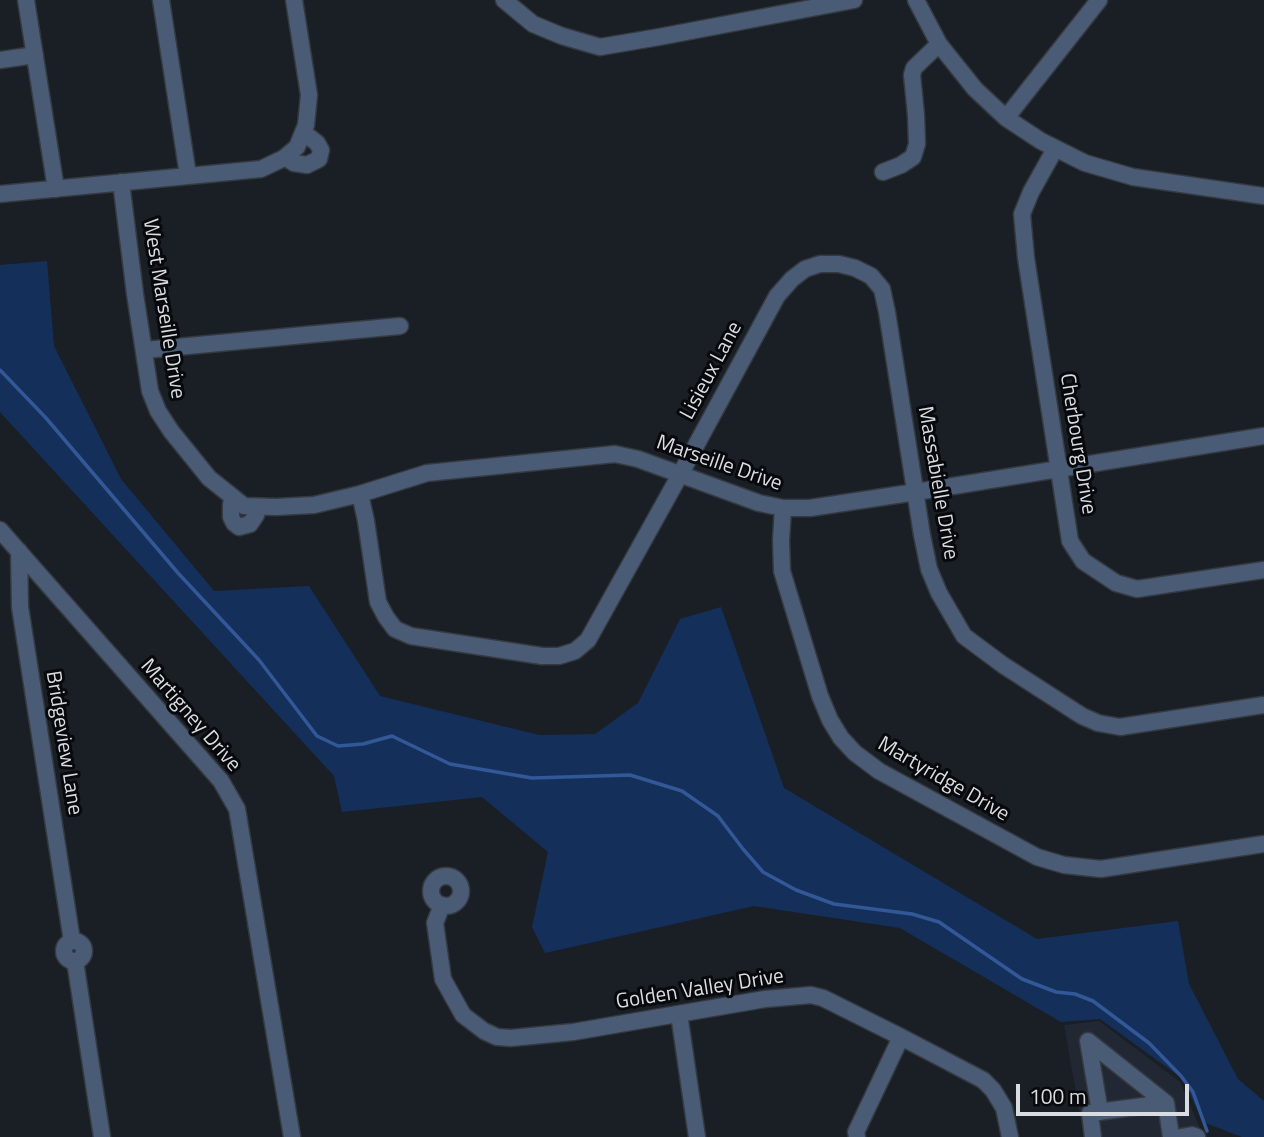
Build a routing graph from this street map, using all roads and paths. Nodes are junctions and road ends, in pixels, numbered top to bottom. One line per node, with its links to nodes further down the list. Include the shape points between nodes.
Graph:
1 (26, 0): 9 (street)
2 (161, 0): 14 (street)
3 (294, 0): 14 (street, via 309,95 306,125 295,145 261,169)
4 (504, 0): 5 (street, via 533,24 600,47)
5 (854, 0)
6 (916, 0): 8 (street)
7 (1099, 0): 11 (street)
8 (939, 44): 11 (street, via 975,89); 13 (street, via 912,75 917,144 913,157)
9 (35, 55): 10 (street); 16 (street)
10 (0, 60)
11 (1006, 118): 12 (street)
12 (1055, 149): 18 (street, via 1133,177); 23 (street, Cherbourg Drive, via 1022,214)
13 (883, 172)
14 (188, 175): 15 (street)
15 (121, 182): 16 (street); 21 (street, West Marseille Drive)
16 (56, 189): 17 (street)
17 (0, 194)
18 (1264, 196)
19 (855, 268): 24 (street, Lisieux Lane, via 820,264 805,269 777,296); 25 (street, Massabielle Drive, via 871,276 881,289)
20 (400, 326): 21 (street)
21 (145, 351): 27 (street, West Marseille Drive, via 150,391 170,431 209,478)
22 (1264, 436): 23 (street, Marseille Drive)
23 (1060, 469): 25 (street, Marseille Drive); 31 (street, Cherbourg Drive, via 1070,541 1083,561 1116,583 1137,589)
24 (681, 473): 26 (street, Marseille Drive, via 615,454 427,473); 26 (street, Lisieux Lane, via 588,640 559,656 411,636 395,629 379,602); 28 (street, Marseille Drive)
25 (916, 492): 28 (street, Marseille Drive); 32 (street, Massabielle Drive, via 929,569 964,636 1082,716 1120,727)
26 (360, 494): 27 (street, Marseille Drive, via 314,505)
27 (245, 504)
28 (783, 508): 33 (street, Martyridge Drive, via 782,571 820,696 841,738 879,771 1037,857 1063,865 1101,869)
29 (0, 530): 30 (street, Martigney Drive)
30 (19, 551): 39 (street, Bridgeview Lane, via 20,607 72,941 63,950 67,959 75,961); 40 (street, Martigney Drive, via 221,781 237,809)
31 (1264, 570)
32 (1264, 705)
33 (1264, 844)
34 (442, 905): 35 (street, Golden Valley Drive, via 435,923 443,979 463,1015 497,1037 548,1035)
35 (679, 1014): 36 (street, Golden Valley Drive, via 811,995); 41 (street)
36 (901, 1037): 42 (street); 43 (street, Golden Valley Drive, via 983,1080 1004,1108)
37 (1166, 1103): 38 (street); 38 (street, via 1088,1041); 45 (street)
38 (1095, 1113): 44 (street)
39 (102, 1137)
40 (292, 1137)
41 (696, 1137)
42 (857, 1137)
43 (1010, 1137)
44 (1093, 1137)
45 (1171, 1137)
46 (1181, 1137): 47 (street)
47 (1197, 1137)

